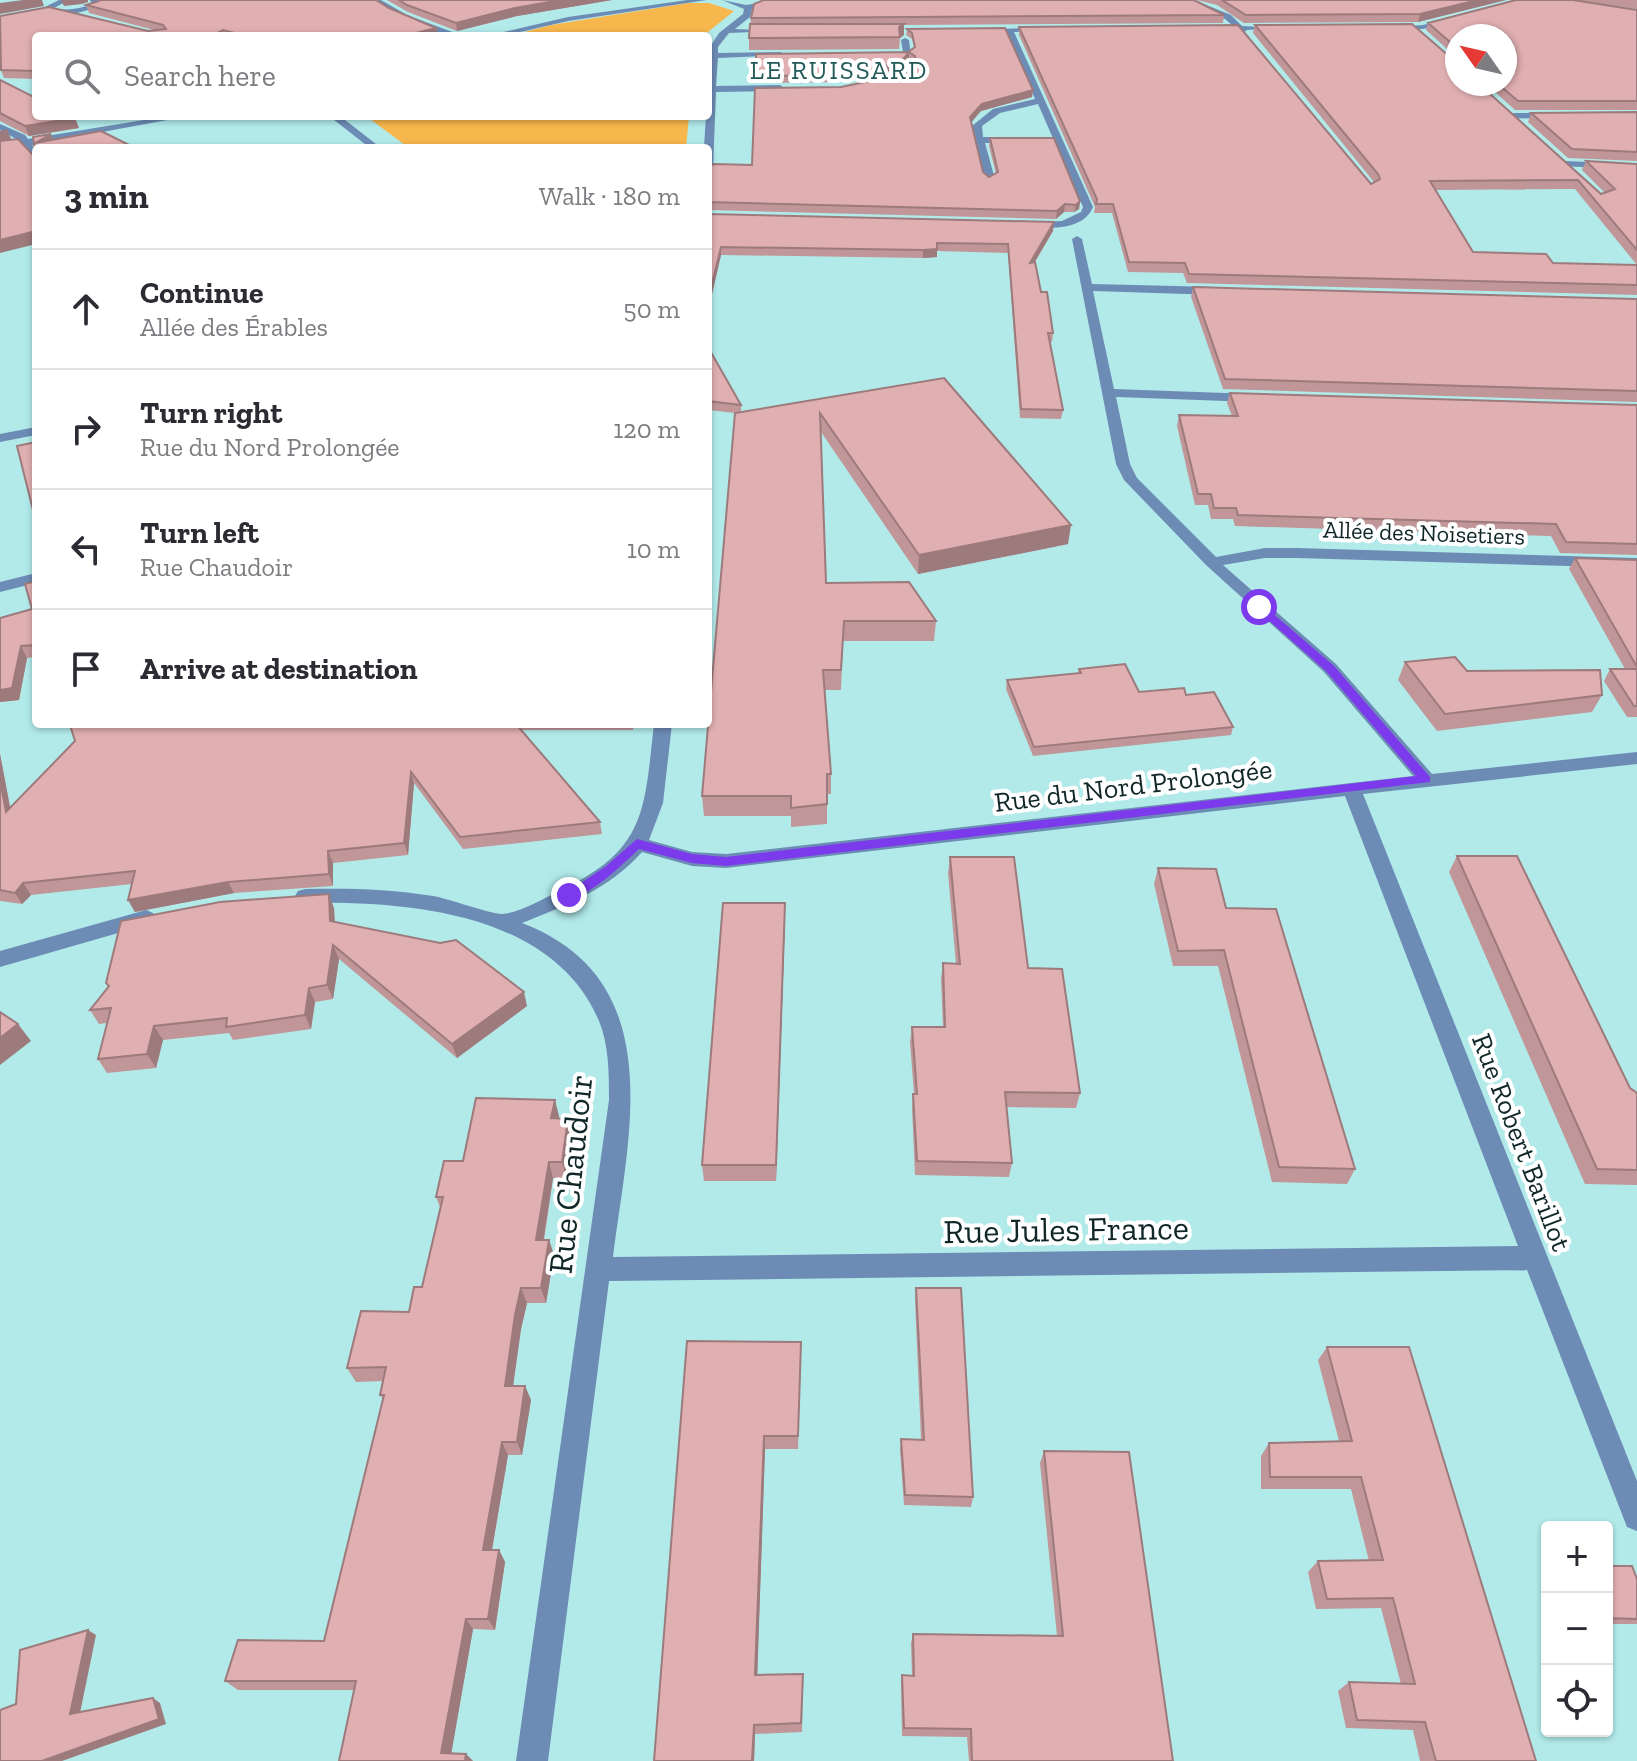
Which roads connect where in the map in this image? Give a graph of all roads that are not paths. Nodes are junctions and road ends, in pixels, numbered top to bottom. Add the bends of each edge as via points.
1 (65, 0) edge
2 (376, 0) edge
3 (639, 0) edge
4 (703, 0) edge
5 (726, 0) edge
6 (771, 0) edge
7 (1188, 0) edge
8 (39, 1) edge
9 (98, 3) edge
10 (749, 6) junction
11 (649, 7) junction
12 (50, 8) junction
13 (39, 12) edge
14 (62, 12) junction
15 (1468, 15) edge
16 (113, 22) junction
17 (1413, 27) junction
18 (1210, 28) edge
19 (1241, 28) junction
20 (1288, 28) edge
21 (1381, 28) edge
22 (1055, 29) edge
23 (964, 30) edge
24 (1009, 30) junction
25 (727, 31) junction
26 (786, 31) edge
27 (147, 32) edge
28 (447, 32) edge
29 (508, 32) edge
30 (1424, 37) edge
31 (905, 40) edge
32 (1251, 40) edge
33 (788, 55) edge
34 (878, 55) edge
35 (713, 56) junction
36 (789, 88) edge
37 (712, 89) joint
38 (1040, 101) junction
39 (1499, 105) edge
40 (1574, 115) edge
41 (1511, 116) junction
42 (161, 120) edge
43 (339, 120) edge
44 (710, 120) edge
45 (1522, 126) edge
46 (0, 127) edge
47 (979, 140) junction
48 (1027, 140) edge
49 (1043, 140) edge
50 (1058, 140) junction
51 (26, 143) junction
52 (371, 144) edge
53 (709, 144) edge
54 (0, 147) edge
55 (32, 152) edge
56 (1554, 155) edge
57 (1565, 164) junction
58 (1637, 167) edge
59 (1575, 173) edge
60 (990, 179) edge
61 (1018, 225) edge
62 (1077, 239) dead end
63 (1087, 287) junction
64 (1228, 291) edge
65 (1109, 393) junction
66 (1272, 398) edge
67 (32, 432) edge
68 (0, 438) edge
69 (1211, 562) junction
70 (1637, 563) edge
71 (32, 579) edge
72 (0, 587) edge
73 (662, 728) edge
74 (1637, 758) edge
75 (1426, 779) junction
76 (1351, 788) junction
77 (637, 844) junction
78 (289, 898) edge
79 (167, 914) edge
80 (504, 922) junction
81 (0, 959) edge
82 (1535, 1258) junction
83 (597, 1269) junction
84 (1637, 1517) edge
85 (532, 1761) edge

1 - 12 street
2 - 28 street via 404,17
3 - 11 street
4 - 11 street
5 - 10 street
6 - 10 street
7 - 19 street
8 - 12 street
9 - 14 street
9 - 16 street via 96,12
10 - 25 street via 747,15
11 - 29 street
12 - 13 street
12 - 14 street
14 - 16 street
15 - 17 street
16 - 27 street
17 - 21 street
17 - 30 street
18 - 19 street
19 - 20 street
19 - 32 street
22 - 24 street
23 - 24 street
24 - 38 street
25 - 26 street
25 - 35 street via 716,42
31 - 34 street via 908,54
33 - 35 street
35 - 37 street
36 - 37 street
38 - 47 street via 985,116 977,126
38 - 50 street
39 - 41 street
40 - 41 street
41 - 45 street
42 - 51 street
43 - 52 street
44 - 53 street
46 - 51 street
47 - 48 street
47 - 60 street
49 - 50 street
50 - 61 street via 1088,210 1064,224
51 - 54 street
51 - 55 street
56 - 57 street
57 - 58 street
57 - 59 street
62 - 63 street
63 - 64 street
63 - 65 street
65 - 66 street
65 - 69 street via 1131,480
67 - 68 street
69 - 70 street, Allée des Noisetiers via 1297,553
69 - 75 street via 1320,658
71 - 72 street
73 - 77 street via 651,814
74 - 75 street, Rue du Nord Prolongée
75 - 76 street, Rue du Nord Prolongée
76 - 77 street, Rue du Nord Prolongée via 726,861 692,859
76 - 82 street, Rue Robert Barillot
77 - 80 street via 592,882
78 - 80 street, Rue Chaudoir via 387,899
79 - 81 street
80 - 83 street, Rue Chaudoir via 579,970 610,1019 621,1100
82 - 83 street, Rue Jules France
82 - 84 street, Rue Robert Barillot
83 - 85 street, Rue Chaudoir

